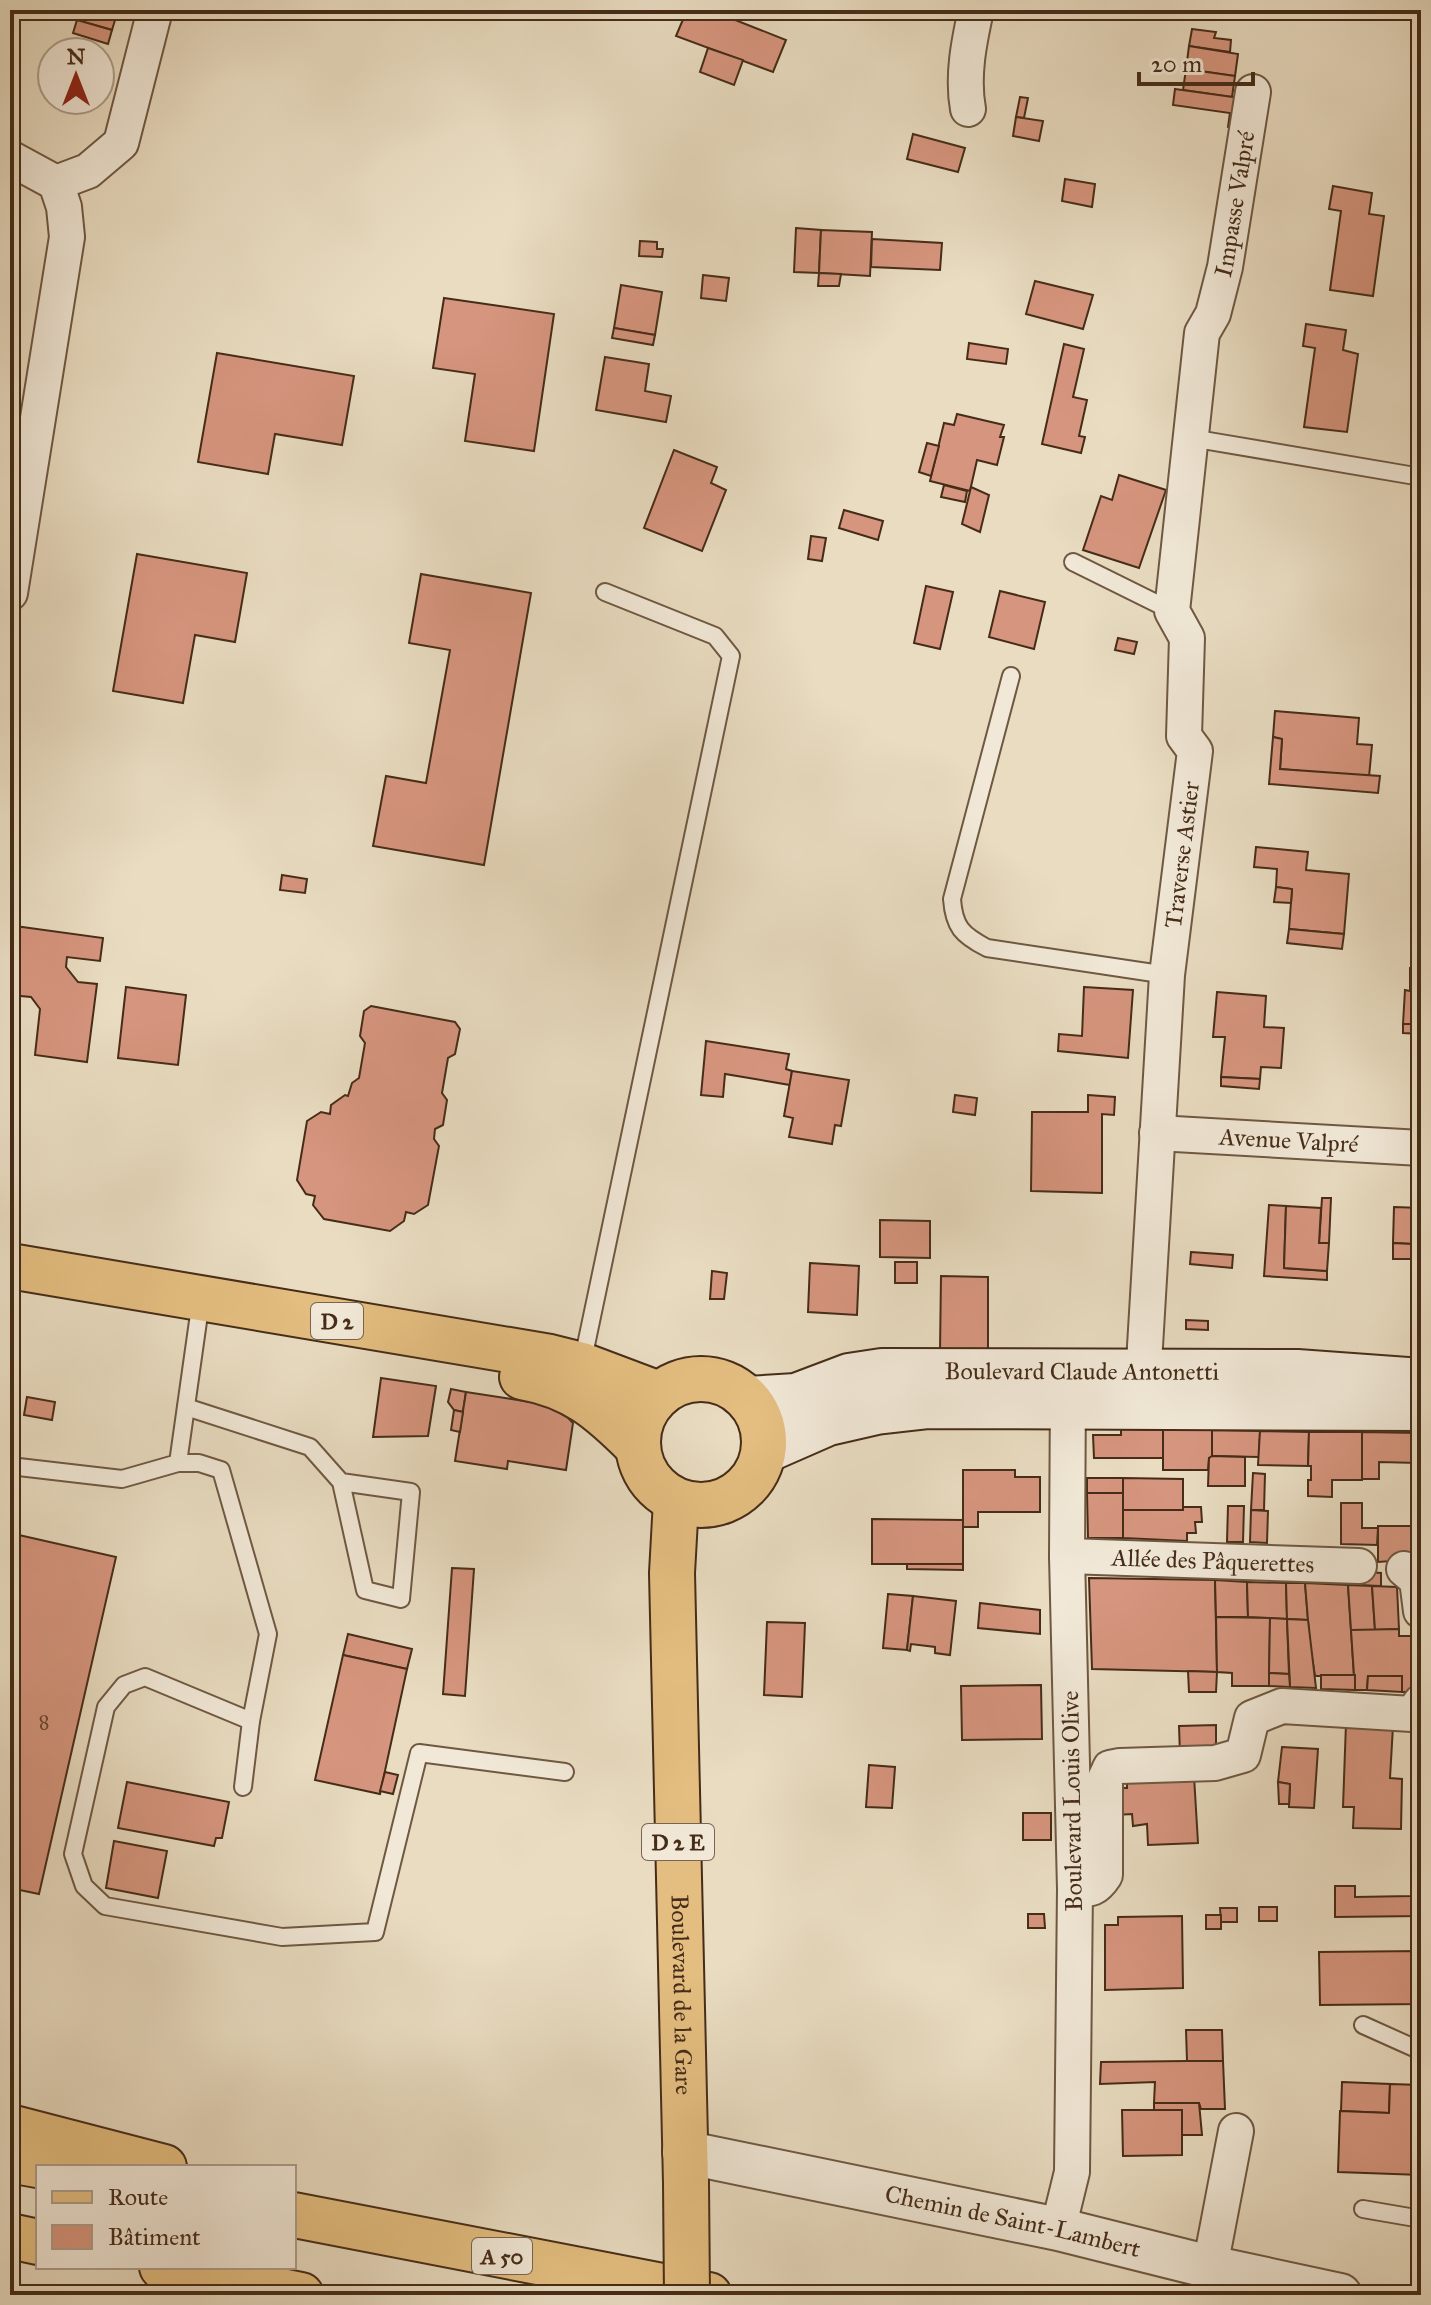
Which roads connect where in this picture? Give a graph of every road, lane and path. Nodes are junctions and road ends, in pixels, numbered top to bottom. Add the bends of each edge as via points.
1 (155, 10) edge
2 (976, 10) edge
3 (1253, 92) dead end
4 (968, 109) dead end
5 (10, 158) edge
6 (56, 183) junction
7 (1213, 314) joint
8 (1191, 438) junction
9 (1421, 477) edge
10 (18, 496) edge
11 (1073, 562) dead end
12 (605, 592) dead end
13 (10, 593) edge
14 (1172, 611) junction
15 (1011, 676) dead end
16 (1167, 975) junction
17 (1157, 1133) junction
18 (1421, 1148) edge
19 (10, 1266) edge
20 (10, 1294) edge
21 (199, 1311) junction
22 (582, 1365) junction
23 (1421, 1381) edge
24 (1068, 1388) junction
25 (1143, 1388) junction
26 (659, 1394) junction
27 (748, 1399) junction
28 (186, 1407) junction
29 (1421, 1408) edge
30 (637, 1446) junction
31 (764, 1451) junction
32 (178, 1463) junction
33 (10, 1466) edge
34 (341, 1482) junction
35 (676, 1501) junction
36 (1067, 1556) junction
37 (1359, 1566) dead end
38 (1421, 1702) edge
39 (251, 1721) junction
40 (565, 1772) dead end
41 (243, 1787) dead end
42 (1075, 1889) junction
43 (1363, 2025) dead end
44 (1421, 2051) edge
45 (10, 2127) edge
46 (1236, 2131) dead end
47 (10, 2160) edge
48 (37, 2165) edge
49 (156, 2165) edge
50 (685, 2168) junction
51 (296, 2202) edge
52 (1363, 2209) dead end
53 (296, 2215) edge
54 (1421, 2219) edge
55 (1058, 2229) junction
56 (10, 2236) edge
57 (36, 2242) edge
58 (521, 2260) junction
59 (1210, 2267) junction
60 (172, 2269) edge
61 (301, 2295) edge
62 (687, 2295) edge
63 (709, 2295) edge
64 (1340, 2295) edge

1 - 6 street via 121,143 88,171
2 - 4 street via 965,91
3 - 7 street, Impasse Valpré
5 - 6 street
6 - 10 street via 67,237
7 - 8 street, Traverse Astier via 1202,333
8 - 9 lane
8 - 14 street, Traverse Astier
10 - 13 street
11 - 14 lane
12 - 22 lane via 715,636 731,656
14 - 16 street, Traverse Astier via 1187,638 1184,736 1195,751
15 - 16 lane via 952,899 953,917 967,938 987,948
16 - 17 street, Traverse Astier
17 - 18 street, Avenue Valpré
17 - 25 street, Traverse Astier
19 - 21 main road, D 2
20 - 21 main road, D 2
21 - 22 main road, D 2 via 522,1352
21 - 28 lane
21 - 30 main road, D 2 via 540,1380 597,1407
22 - 26 main road, D 2
23 - 25 main road, Boulevard Claude Antonetti via 1297,1372
24 - 25 main road, Boulevard Claude Antonetti
24 - 27 main road, Boulevard Claude Antonetti via 882,1371 849,1376 796,1396
24 - 31 main road, Boulevard Claude Antonetti via 876,1412 828,1423
24 - 36 street, Boulevard Louis Olive
25 - 29 main road, Boulevard Claude Antonetti
26 - 27 main road via 676,1383 714,1380
26 - 30 main road via 642,1418
27 - 31 main road via 762,1423
28 - 32 lane
28 - 34 lane via 310,1447
30 - 35 main road via 643,1469 656,1488
31 - 35 main road via 757,1473 722,1503 698,1506
32 - 33 lane via 122,1479
32 - 39 lane via 221,1470 268,1634
34 - 34 lane via 365,1590 401,1599 411,1492
35 - 50 main road, Boulevard de la Gare / D 2 E via 672,1573
36 - 37 street, Allée des Pâquerettes
36 - 42 street, Boulevard Louis Olive
38 - 42 street via 1412,1714 1282,1706 1252,1718 1243,1755 1215,1763 1110,1768 1105,1779 1105,1875 1091,1890
39 - 40 lane via 145,1677 124,1685 106,1707 73,1854 84,1886 105,1906 282,1937 375,1932 419,1753
39 - 41 lane
42 - 55 street, Boulevard Louis Olive via 1072,2172
43 - 44 lane
45 - 49 main road
46 - 59 street
47 - 48 main road
50 - 55 street, Chemin de Saint-Lambert
50 - 62 main road, Boulevard de la Gare / D 2 E, bridge
51 - 58 main road
52 - 54 lane
53 - 58 main road, A 50
55 - 59 street, Chemin de Saint-Lambert
56 - 57 main road
58 - 63 main road, A 50
59 - 64 street, Chemin de Saint-Lambert
60 - 61 main road

